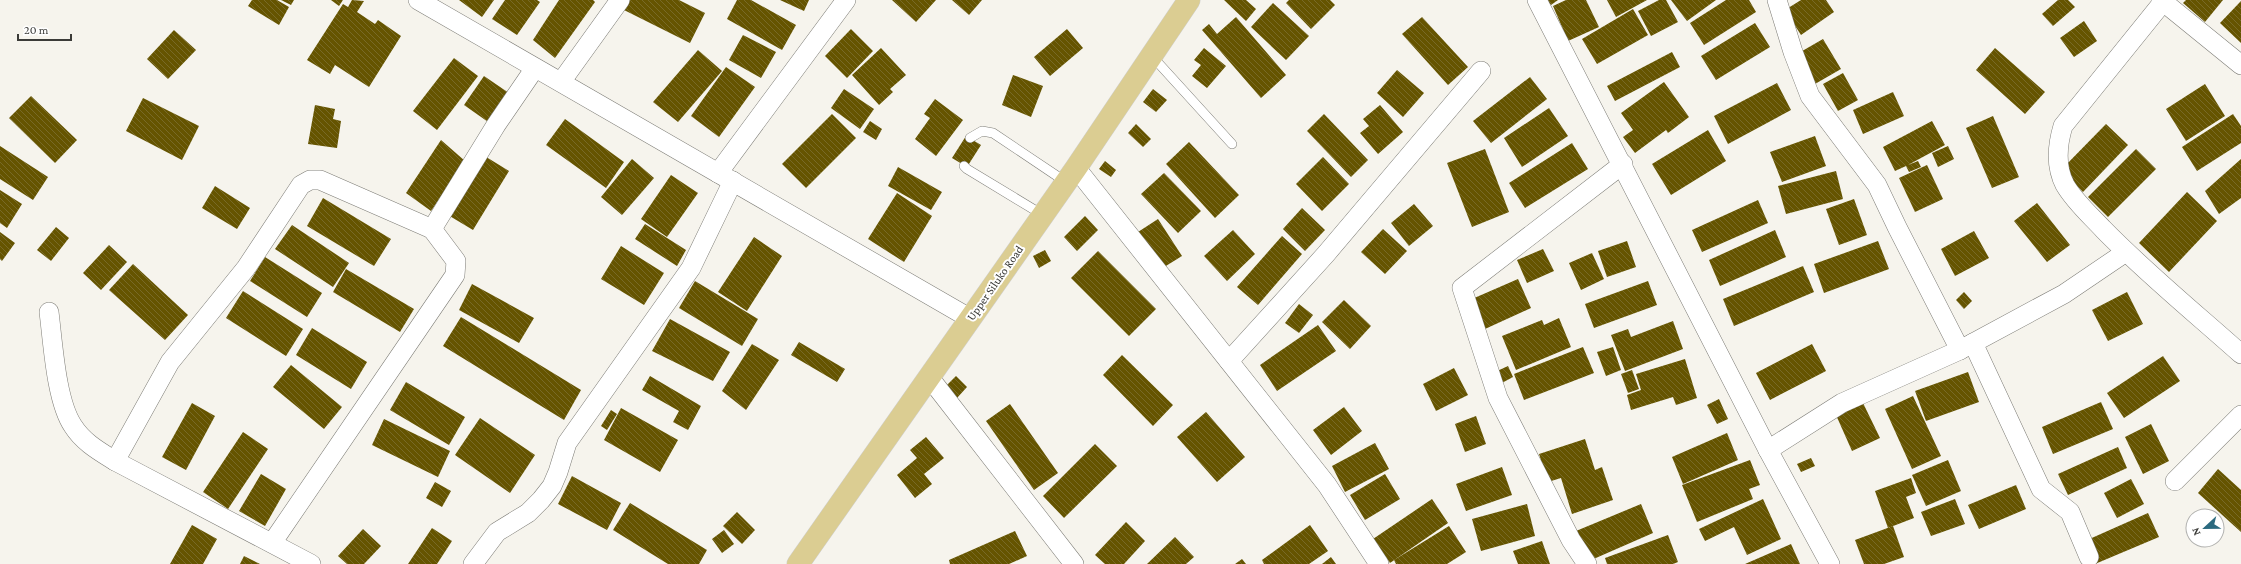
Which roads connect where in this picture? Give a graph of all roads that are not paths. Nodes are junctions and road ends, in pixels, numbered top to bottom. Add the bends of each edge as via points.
1 (418, 0) edge
2 (620, 0) edge
3 (846, 0) edge
4 (1189, 0) edge
5 (1537, 0) edge
6 (1777, 0) edge
7 (2162, 1) edge
8 (1151, 55) junction
9 (2241, 65) edge
10 (535, 68) junction
11 (1481, 71) dead end
12 (561, 82) junction
13 (970, 138) dead end
14 (1232, 144) dead end
15 (1623, 164) junction
16 (964, 166) dead end
17 (1071, 175) junction
18 (726, 177) junction
19 (1044, 215) junction
20 (432, 229) junction
21 (2126, 252) junction
22 (49, 312) dead end
23 (971, 319) junction
24 (1967, 347) junction
25 (2241, 354) edge
26 (1229, 361) junction
27 (930, 378) junction
28 (2241, 415) edge
29 (1768, 450) junction
30 (115, 461) junction
31 (2175, 481) dead end
32 (272, 543) junction
33 (2089, 557) dead end
34 (311, 564) edge
35 (474, 564) edge
36 (798, 564) edge
37 (1074, 564) edge
38 (1379, 564) edge
39 (1587, 564) edge
40 (1830, 564) edge

1 - 10 street
2 - 12 street
3 - 18 street
4 - 8 main road, Upper Siluko Road
5 - 15 street
6 - 24 street via 1810,96 1877,185 1897,227
7 - 9 street
7 - 21 street via 2064,126 2058,144 2058,166 2065,185
8 - 14 lane
8 - 17 main road, Upper Siluko Road
10 - 12 street
10 - 20 street via 496,125
11 - 26 street via 1326,254
12 - 18 street
13 - 17 lane via 982,131 993,133
15 - 29 street
15 - 39 street via 1462,288 1498,398 1571,540
16 - 19 lane
17 - 19 main road, Upper Siluko Road
17 - 26 street
18 - 23 street
18 - 35 street via 691,268 567,443 552,486 528,513 497,532
19 - 23 main road, Upper Siluko Road
20 - 30 street via 320,180 310,180 301,185 246,268 170,362
20 - 32 street via 456,262 455,275
21 - 24 street via 2064,294
21 - 25 street
22 - 30 street via 62,402 70,420 89,445
23 - 27 main road, Upper Siluko Road
24 - 29 street via 1842,403
24 - 33 street via 2041,489 2070,512
26 - 38 street via 1327,485
27 - 36 main road, Upper Siluko Road
27 - 37 street
28 - 31 street
29 - 40 street
30 - 32 street
32 - 34 street

